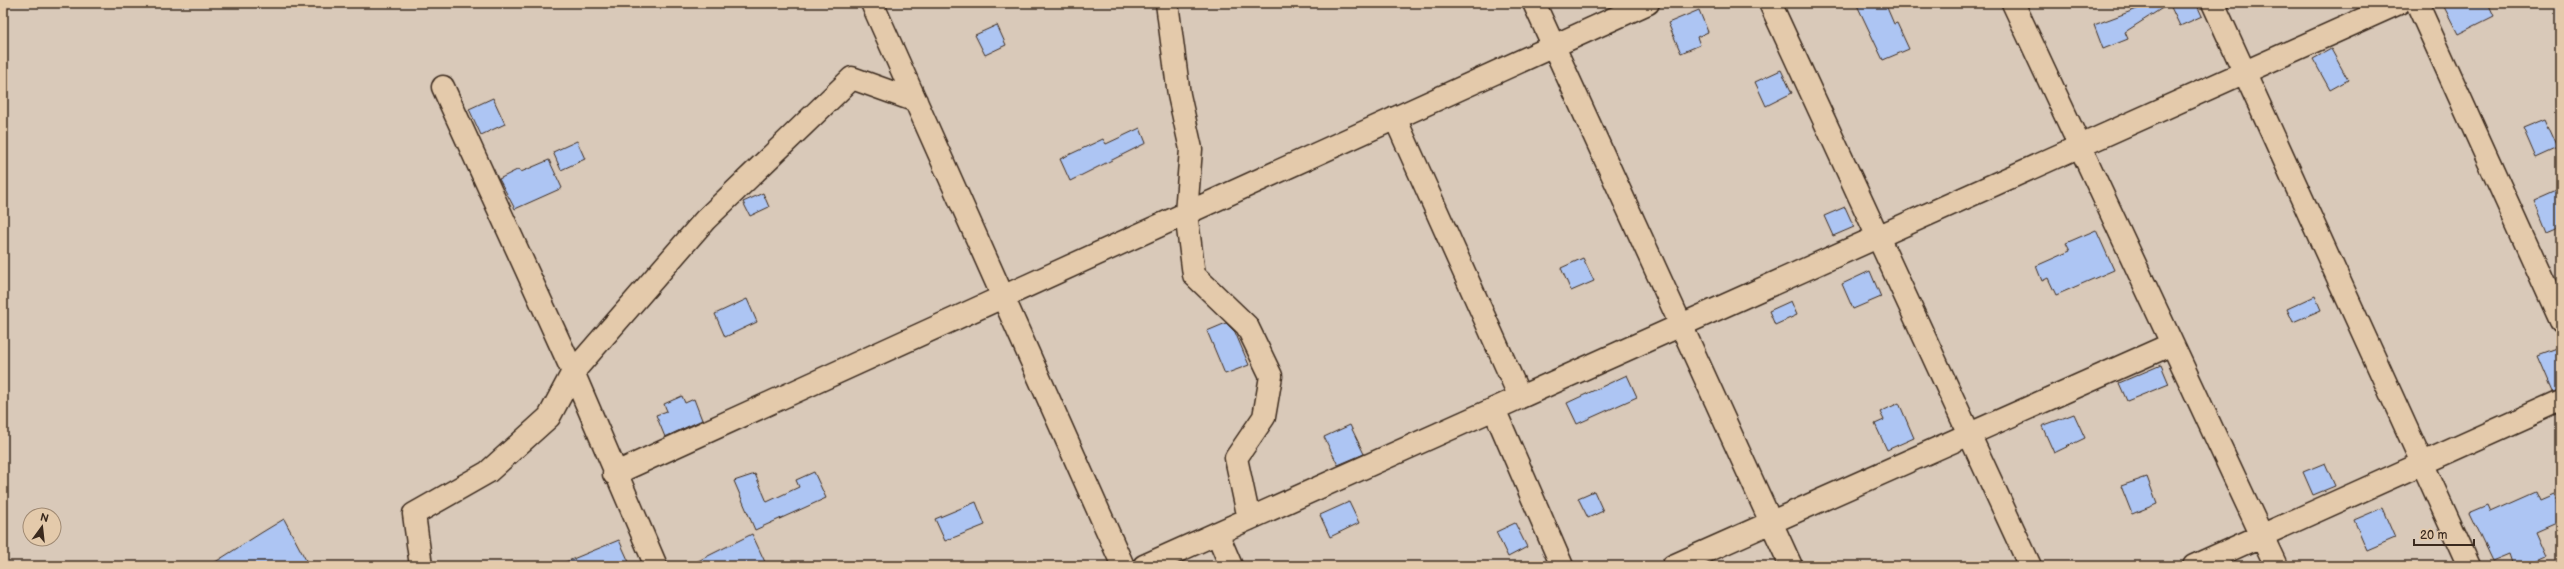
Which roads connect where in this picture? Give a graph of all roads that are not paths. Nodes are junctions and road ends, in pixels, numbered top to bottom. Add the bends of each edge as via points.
1 (872, 3) edge
2 (1167, 3) edge
3 (1534, 3) edge
4 (1648, 3) edge
5 (1770, 3) edge
6 (2013, 3) edge
7 (2213, 3) edge
8 (2398, 3) edge
9 (2417, 3) edge
10 (1553, 46) junction
11 (2244, 72) junction
12 (443, 87) dead end
13 (916, 101) junction
14 (1395, 118) junction
15 (2080, 146) junction
16 (1186, 213) junction
17 (1878, 237) junction
18 (1003, 297) junction
19 (2561, 321) edge
20 (1681, 325) junction
21 (2172, 344) junction
22 (573, 372) junction
23 (1520, 397) junction
24 (2561, 401) edge
25 (1494, 409) junction
26 (1969, 434) junction
27 (2423, 463) junction
28 (614, 474) junction
29 (1249, 519) junction
30 (1771, 523) junction
31 (1217, 533) junction
32 (2262, 536) junction
33 (421, 566) edge
34 (656, 566) edge
35 (1123, 566) edge
36 (1144, 566) edge
37 (1231, 566) edge
38 (1562, 566) edge
39 (1673, 566) edge
40 (1791, 566) edge
41 (2030, 566) edge
42 (2194, 566) edge
43 (2276, 566) edge
44 (2469, 566) edge

1 - 13 street
2 - 16 street via 1179,95 1191,149
3 - 10 street
4 - 10 street
5 - 17 street
6 - 15 street
7 - 11 street
8 - 11 street
9 - 19 street
10 - 14 street
10 - 20 street
11 - 15 street
11 - 27 street
12 - 22 street
13 - 18 street
13 - 22 street via 852,78 705,220
14 - 16 street
14 - 23 street
15 - 17 street
15 - 21 street
16 - 18 street
16 - 29 street via 1194,276 1247,326 1271,376 1264,417 1236,458
17 - 20 street
17 - 26 street
18 - 28 street
18 - 35 street
20 - 23 street
20 - 30 street
21 - 26 street
21 - 32 street
22 - 28 street
22 - 33 street via 549,417 488,472 414,514
23 - 25 street
24 - 27 street
25 - 29 street
25 - 38 street
26 - 30 street
26 - 41 street
27 - 32 street
27 - 44 street
28 - 34 street
29 - 31 street
30 - 39 street
30 - 40 street
31 - 36 street
31 - 37 street
32 - 42 street
32 - 43 street

